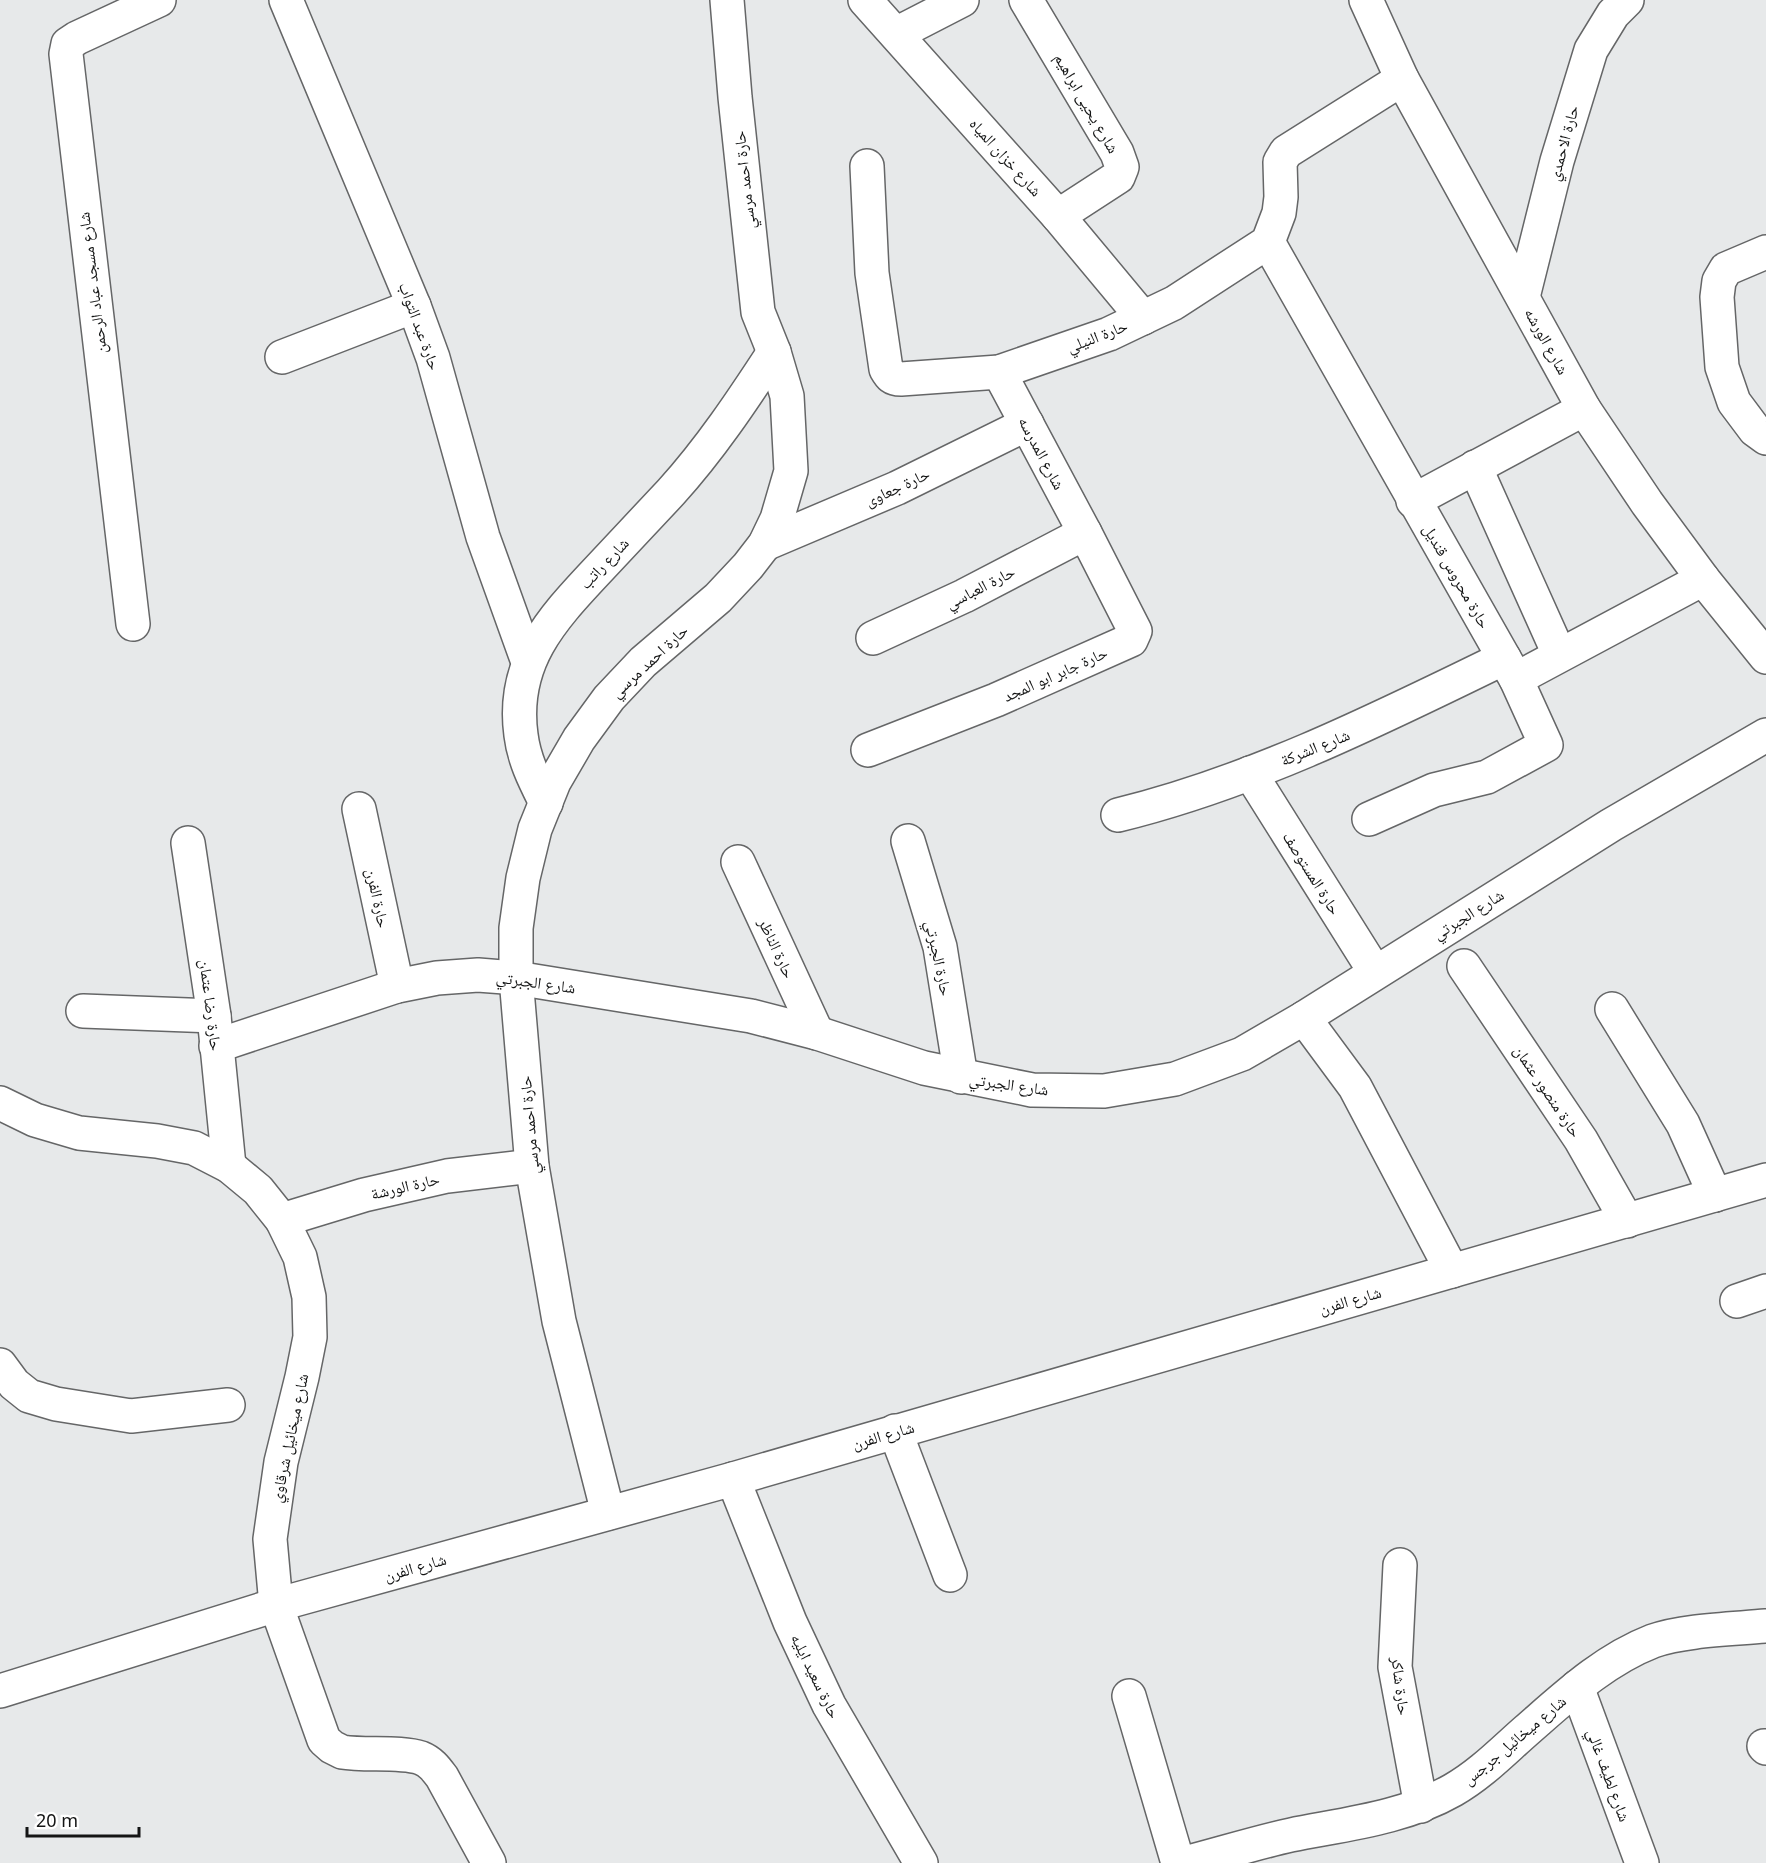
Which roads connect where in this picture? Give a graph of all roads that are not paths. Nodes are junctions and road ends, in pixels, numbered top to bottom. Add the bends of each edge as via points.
1 (159, 0) edge
2 (286, 0) edge
3 (728, 0) edge
4 (865, 0) edge
5 (962, 0) edge
6 (1026, 0) edge
7 (1366, 0) edge
8 (1627, 0) edge
9 (896, 34) junction
10 (1402, 80) junction
11 (867, 166) dead end
12 (1059, 216) junction
13 (1268, 242) junction
14 (1766, 252) edge
15 (1523, 297) junction
16 (414, 306) junction
17 (1143, 318) junction
18 (774, 352) junction
19 (282, 357) dead end
20 (999, 372) junction
21 (1584, 408) junction
22 (1027, 424) junction
23 (1766, 438) edge
24 (1475, 467) junction
25 (1413, 501) junction
26 (1085, 533) junction
27 (765, 544) junction
28 (1703, 579) junction
29 (133, 624) dead end
30 (873, 638) dead end
31 (1559, 654) junction
32 (1766, 657) edge
33 (528, 662) junction
34 (1510, 669) junction
35 (1766, 735) edge
36 (868, 750) dead end
37 (1250, 773) junction
38 (546, 803) junction
39 (359, 809) dead end
40 (1118, 815) dead end
41 (1369, 819) dead end
42 (908, 841) dead end
43 (188, 843) dead end
44 (738, 862) dead end
45 (1464, 966) dead end
46 (1375, 972) junction
47 (516, 978) junction
48 (397, 987) junction
49 (1612, 1009) dead end
50 (83, 1011) dead end
51 (1304, 1018) junction
52 (215, 1031) junction
53 (817, 1033) junction
54 (962, 1077) junction
55 (0, 1103) edge
56 (229, 1166) junction
57 (532, 1166) junction
58 (1766, 1180) edge
59 (1715, 1195) junction
60 (282, 1220) junction
61 (1627, 1221) junction
62 (1452, 1271) junction
63 (0, 1365) edge
64 (228, 1405) dead end
65 (895, 1431) junction
66 (733, 1479) junction
67 (608, 1513) junction
68 (1400, 1565) dead end
69 (950, 1575) dead end
70 (276, 1605) junction
71 (1766, 1626) edge
72 (1576, 1687) junction
73 (0, 1691) edge
74 (1129, 1696) dead end
75 (1421, 1806) junction
76 (1225, 1858) edge
77 (489, 1863) edge
78 (921, 1863) edge
79 (1178, 1863) edge
80 (1185, 1863) edge
81 (1642, 1863) edge

1 - 29 street, شارع مسجد عباد الرحمن via 68,44 66,54
2 - 16 street, حارة عبد التواب
3 - 18 street, حارة احمد مرسي via 758,312
4 - 9 street, شارع خزان المياه
5 - 9 street
6 - 12 street, شارع يحيى ابراهيم via 1122,167 1118,177
7 - 10 street, شارع الورشه
8 - 15 street, حارة الاحمدي via 1613,14 1591,50 1557,161
9 - 12 street, شارع خزان المياه
10 - 13 street via 1282,156 1279,213
10 - 15 street, شارع الورشه
11 - 20 street, حارة النيلي via 872,273 889,375 901,380
12 - 17 street, شارع خزان المياه
13 - 17 street, حارة النيلي via 1174,303
13 - 25 street, حارة محروس قنديل
14 - 23 street via 1726,269 1717,297 1722,367 1734,402
15 - 21 street, شارع الورشه
16 - 19 street
16 - 33 street, حارة عبد التواب via 433,357 483,537
17 - 20 street, حارة النيلي via 1109,334
18 - 27 street, حارة احمد مرسي via 787,396 791,471
18 - 33 street, شارع راتب via 743,400 672,490 558,613
20 - 22 street, شارع المدرسه
21 - 24 street
21 - 28 street, شارع الورشه
22 - 26 street, شارع المدرسه
22 - 27 street, حارة جعاوى via 897,488
24 - 25 street
24 - 31 street
25 - 34 street, حارة محروس قنديل
26 - 30 street, حارة العباسي
26 - 36 street, حارة جابر ابو المجد via 1135,631 1131,640 996,700
27 - 38 street, حارة احمد مرسي via 718,598 643,662 609,698 579,739
28 - 31 street, شارع الشركة
28 - 32 street, شارع الورشه
31 - 34 street, شارع الشركة
33 - 38 street, شارع راتب via 520,698 520,735 529,770
34 - 37 street, شارع الشركة
34 - 41 street, حارة محروس قنديل via 1546,745 1487,777 1434,790
35 - 46 street, شارع الجبرتي via 1611,825
37 - 40 street, شارع الشركة
37 - 46 street, حارة المستوصف
38 - 47 street, حارة احمد مرسي via 523,878 516,928
39 - 48 street, حارة الفرن
42 - 54 street, حارة الجبرتي via 940,947
43 - 52 street, حارة رضا عتمان
44 - 53 street, حارة الناظر
45 - 61 street, حارة منصور عثمان via 1581,1140
46 - 51 street, شارع الجبرتي
47 - 48 street, شارع الجبرتي via 457,976
47 - 53 street, شارع الجبرتي via 751,1016
47 - 57 street, حارة احمد مرسي
48 - 52 street, شارع الجبرتي
49 - 59 street via 1683,1124
50 - 52 street
51 - 54 street, شارع الجبرتي via 1242,1054 1175,1079 1104,1091 1032,1090
51 - 62 street via 1355,1087
52 - 56 street, حارة رضا عتمان
53 - 54 street, شارع الجبرتي
55 - 56 street, شارع ميخائيل شرقاوي via 35,1120 79,1133 194,1148
56 - 60 street, شارع ميخائيل شرقاوي via 258,1190
57 - 60 street, حارة الورشة via 447,1176 364,1195
57 - 67 street, حارة احمد مرسي via 559,1321
58 - 59 street, شارع الفرن
59 - 61 street, شارع الفرن
60 - 70 street, شارع ميخائيل شرقاوي via 300,1257 309,1297 310,1337 281,1462 270,1539
61 - 62 street, شارع الفرن
62 - 65 street, شارع الفرن
63 - 64 street via 29,1396 56,1404 131,1416
65 - 66 street, شارع الفرن
65 - 69 street
66 - 67 street, شارع الفرن
66 - 78 street, حارة سعيد ايليه via 790,1622 829,1705
67 - 70 street, شارع الفرن
68 - 75 street, حارة شاكر via 1395,1667
70 - 73 street, شارع الفرن
70 - 77 street, شارع ميخائيل شرقاوي via 324,1740 342,1752 422,1758 434,1766
71 - 72 street, شارع ميخائيل جرجس via 1655,1640 1613,1660
72 - 75 street, شارع ميخائيل جرجس via 1484,1769
72 - 81 street, شارع لطيف غالي
74 - 79 street
75 - 76 street, شارع ميخائيل جرجس via 1289,1836
76 - 80 street, شارع ميخائيل جرجس

